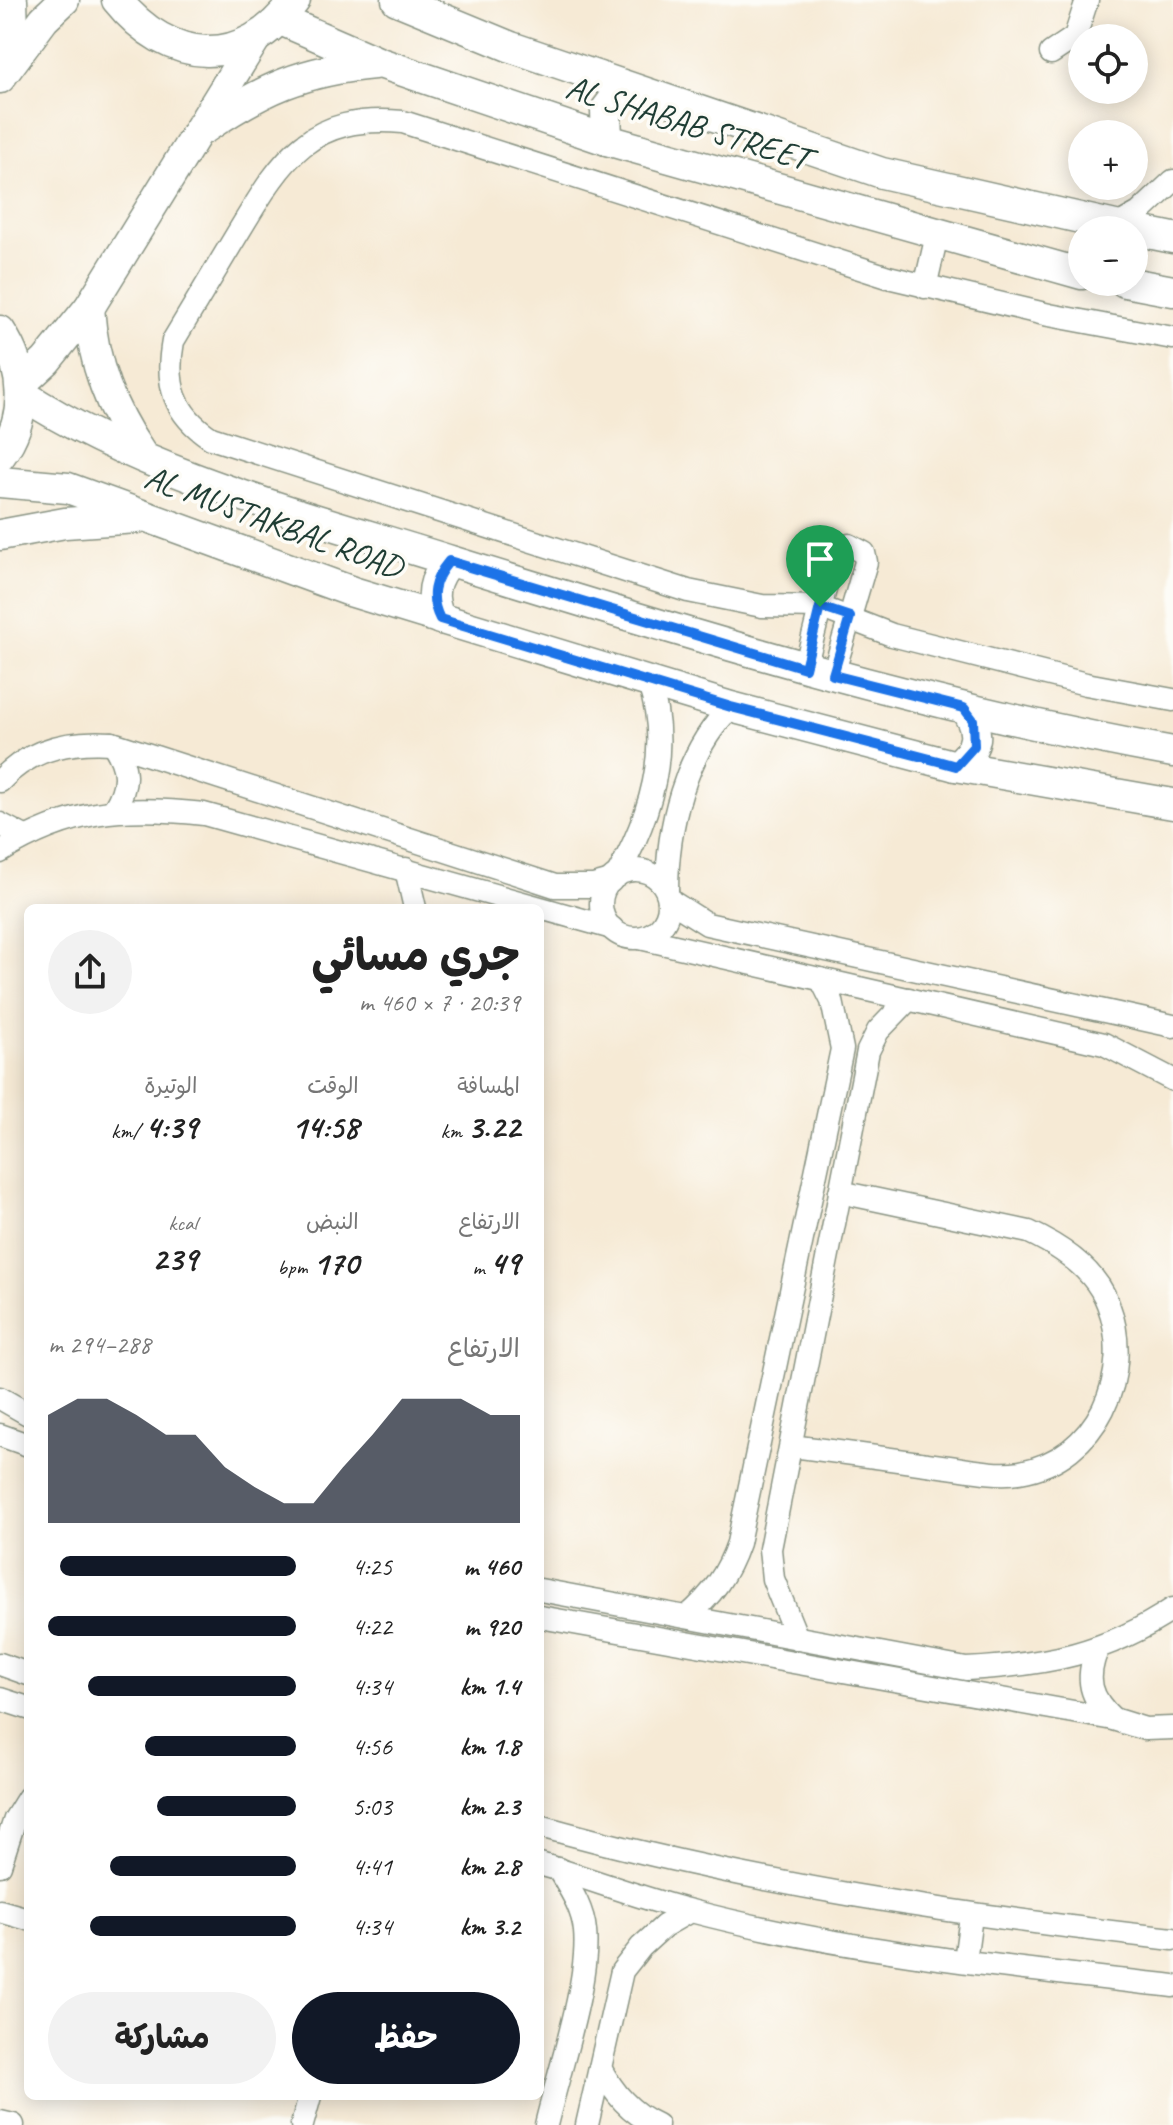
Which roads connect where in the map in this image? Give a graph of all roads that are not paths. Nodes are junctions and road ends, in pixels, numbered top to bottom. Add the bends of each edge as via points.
1 (12, 0) edge
2 (64, 0) edge
3 (117, 0) edge
4 (397, 0) edge
5 (455, 0) edge
6 (1087, 0) edge
7 (288, 10) edge
8 (489, 37) junction
9 (255, 39) junction
10 (1051, 53) dead end
11 (380, 63) junction
12 (4, 72) edge
13 (624, 86) junction
14 (194, 136) junction
15 (607, 140) junction
16 (1173, 181) edge
17 (1071, 216) edge
18 (1137, 216) edge
19 (1148, 233) edge
20 (937, 235) junction
21 (1173, 238) edge
22 (1068, 270) edge
23 (1148, 286) edge
24 (925, 287) junction
25 (1173, 291) edge
26 (89, 308) junction
27 (0, 331) edge
28 (1173, 338) edge
29 (22, 389) junction
30 (141, 454) junction
31 (0, 456) edge
32 (0, 482) edge
33 (145, 518) junction
34 (0, 535) edge
35 (449, 561) junction
36 (820, 607) junction
37 (850, 617) junction
38 (440, 619) junction
39 (819, 672) junction
40 (649, 684) junction
41 (1173, 700) edge
42 (731, 707) junction
43 (964, 708) junction
44 (112, 743) junction
45 (1173, 752) edge
46 (956, 766) junction
47 (0, 781) edge
48 (1173, 804) edge
49 (114, 809) junction
50 (0, 824) edge
51 (25, 837) junction
52 (0, 852) edge
53 (406, 869) junction
54 (614, 878) junction
55 (498, 896) junction
56 (668, 896) junction
57 (414, 904) edge
58 (483, 904) edge
59 (526, 904) edge
60 (544, 909) edge
61 (612, 928) junction
62 (640, 938) junction
63 (821, 979) junction
64 (909, 999) junction
65 (1173, 1026) edge
66 (1173, 1080) edge
67 (840, 1192) junction
68 (785, 1318) junction
69 (815, 1324) junction
70 (0, 1398) edge
71 (24, 1412) edge
72 (0, 1435) edge
73 (24, 1444) edge
74 (791, 1446) junction
75 (745, 1509) junction
76 (777, 1516) junction
77 (544, 1591) edge
78 (1173, 1609) edge
79 (687, 1617) junction
80 (544, 1618) edge
81 (797, 1638) junction
82 (1097, 1650) junction
83 (0, 1664) edge
84 (24, 1673) edge
85 (0, 1699) edge
86 (24, 1707) edge
87 (1113, 1719) junction
88 (1173, 1728) edge
89 (24, 1804) edge
90 (544, 1827) edge
91 (0, 1865) edge
92 (549, 1867) edge
93 (0, 1911) edge
94 (690, 1911) junction
95 (971, 1916) junction
96 (24, 1918) edge
97 (1173, 1939) edge
98 (965, 1961) junction
99 (1173, 1986) edge
100 (600, 2068) junction
101 (309, 2100) edge
102 (0, 2122) edge
103 (13, 2125) edge
104 (302, 2125) edge
105 (546, 2125) edge
106 (587, 2125) edge
107 (657, 2125) edge

1 - 12 main road via 13,32
2 - 12 main road
3 - 9 main road via 136,24 163,41 193,50 225,49
4 - 8 main road, AL SHABAB STREET
5 - 8 main road
6 - 10 street via 1075,37
7 - 9 main road
7 - 11 main road, AL SHABAB STREET
8 - 13 main road, AL SHABAB STREET
9 - 14 main road
11 - 14 main road via 290,78 249,98
11 - 15 main road, AL SHABAB STREET
13 - 15 main road via 606,110
13 - 17 main road, AL SHABAB STREET via 882,173
14 - 26 main road
15 - 20 main road, AL SHABAB STREET
16 - 18 street
19 - 21 main road, AL SHABAB STREET
20 - 22 main road, AL SHABAB STREET
20 - 24 street
23 - 25 main road
24 - 28 street
24 - 36 street via 403,122 352,121 327,131 280,165 173,341 169,386 180,411 211,438 688,591 762,606
26 - 29 main road
26 - 30 main road via 100,378
27 - 29 main road via 15,357
29 - 30 main road, AL MUSTAKBAL ROAD via 69,423
29 - 31 main road via 18,421
30 - 35 main road, AL MUSTAKBAL ROAD via 279,508
32 - 33 main road, AL MUSTAKBAL ROAD via 68,488
33 - 34 main road via 65,523
33 - 38 main road, AL MUSTAKBAL ROAD
35 - 38 main road via 435,584 434,608
35 - 39 main road, AL MUSTAKBAL ROAD
36 - 37 street
36 - 37 street via 834,554 849,545 857,547 866,562
36 - 39 street
37 - 39 street
37 - 41 street via 906,638 1086,684
38 - 40 main road, AL MUSTAKBAL ROAD
39 - 43 main road, AL MUSTAKBAL ROAD
40 - 42 main road, AL MUSTAKBAL ROAD
40 - 54 street via 659,720 660,759 632,848
42 - 46 main road, AL MUSTAKBAL ROAD
42 - 56 street via 714,724 690,768 669,848
43 - 45 main road, AL MUSTAKBAL ROAD
43 - 46 main road via 976,733 967,758
44 - 47 street via 57,745 31,756
44 - 49 street via 127,776
44 - 54 street via 555,886 593,886
46 - 48 main road, AL MUSTAKBAL ROAD
49 - 51 street via 53,823
49 - 53 street via 204,814
50 - 51 street
51 - 52 street
53 - 55 street
53 - 57 street
54 - 56 street via 631,870 646,872 659,879
54 - 61 street via 601,905
55 - 58 street
55 - 59 street
56 - 62 street via 662,925
56 - 65 street via 707,924
60 - 61 street
61 - 62 street
62 - 63 street
63 - 64 street
63 - 68 street via 842,1049
64 - 66 street via 1104,1044
64 - 67 street via 878,1031 868,1051
67 - 69 street
67 - 74 street via 1029,1232 1057,1245 1080,1263 1108,1302 1119,1348 1111,1395 1087,1436 1049,1464 1017,1472
68 - 69 street
68 - 75 street
69 - 74 street
70 - 71 street
72 - 73 street
74 - 76 street
75 - 76 street
75 - 79 street via 728,1572
76 - 81 street via 770,1549 773,1579
77 - 79 street
78 - 82 street
79 - 81 street
80 - 87 street
81 - 82 street via 966,1669 1032,1666
82 - 87 street via 1090,1688 1098,1706
83 - 84 street
85 - 86 street
87 - 88 street via 1145,1729
89 - 91 street
90 - 95 street via 843,1896
92 - 94 street
92 - 105 street via 577,1899 585,1930 585,1962
93 - 96 street
94 - 98 street
94 - 100 street via 664,1926 622,1971
95 - 97 street
95 - 98 street
98 - 99 street
100 - 106 street
100 - 107 street via 631,2110
101 - 104 street
102 - 103 street

